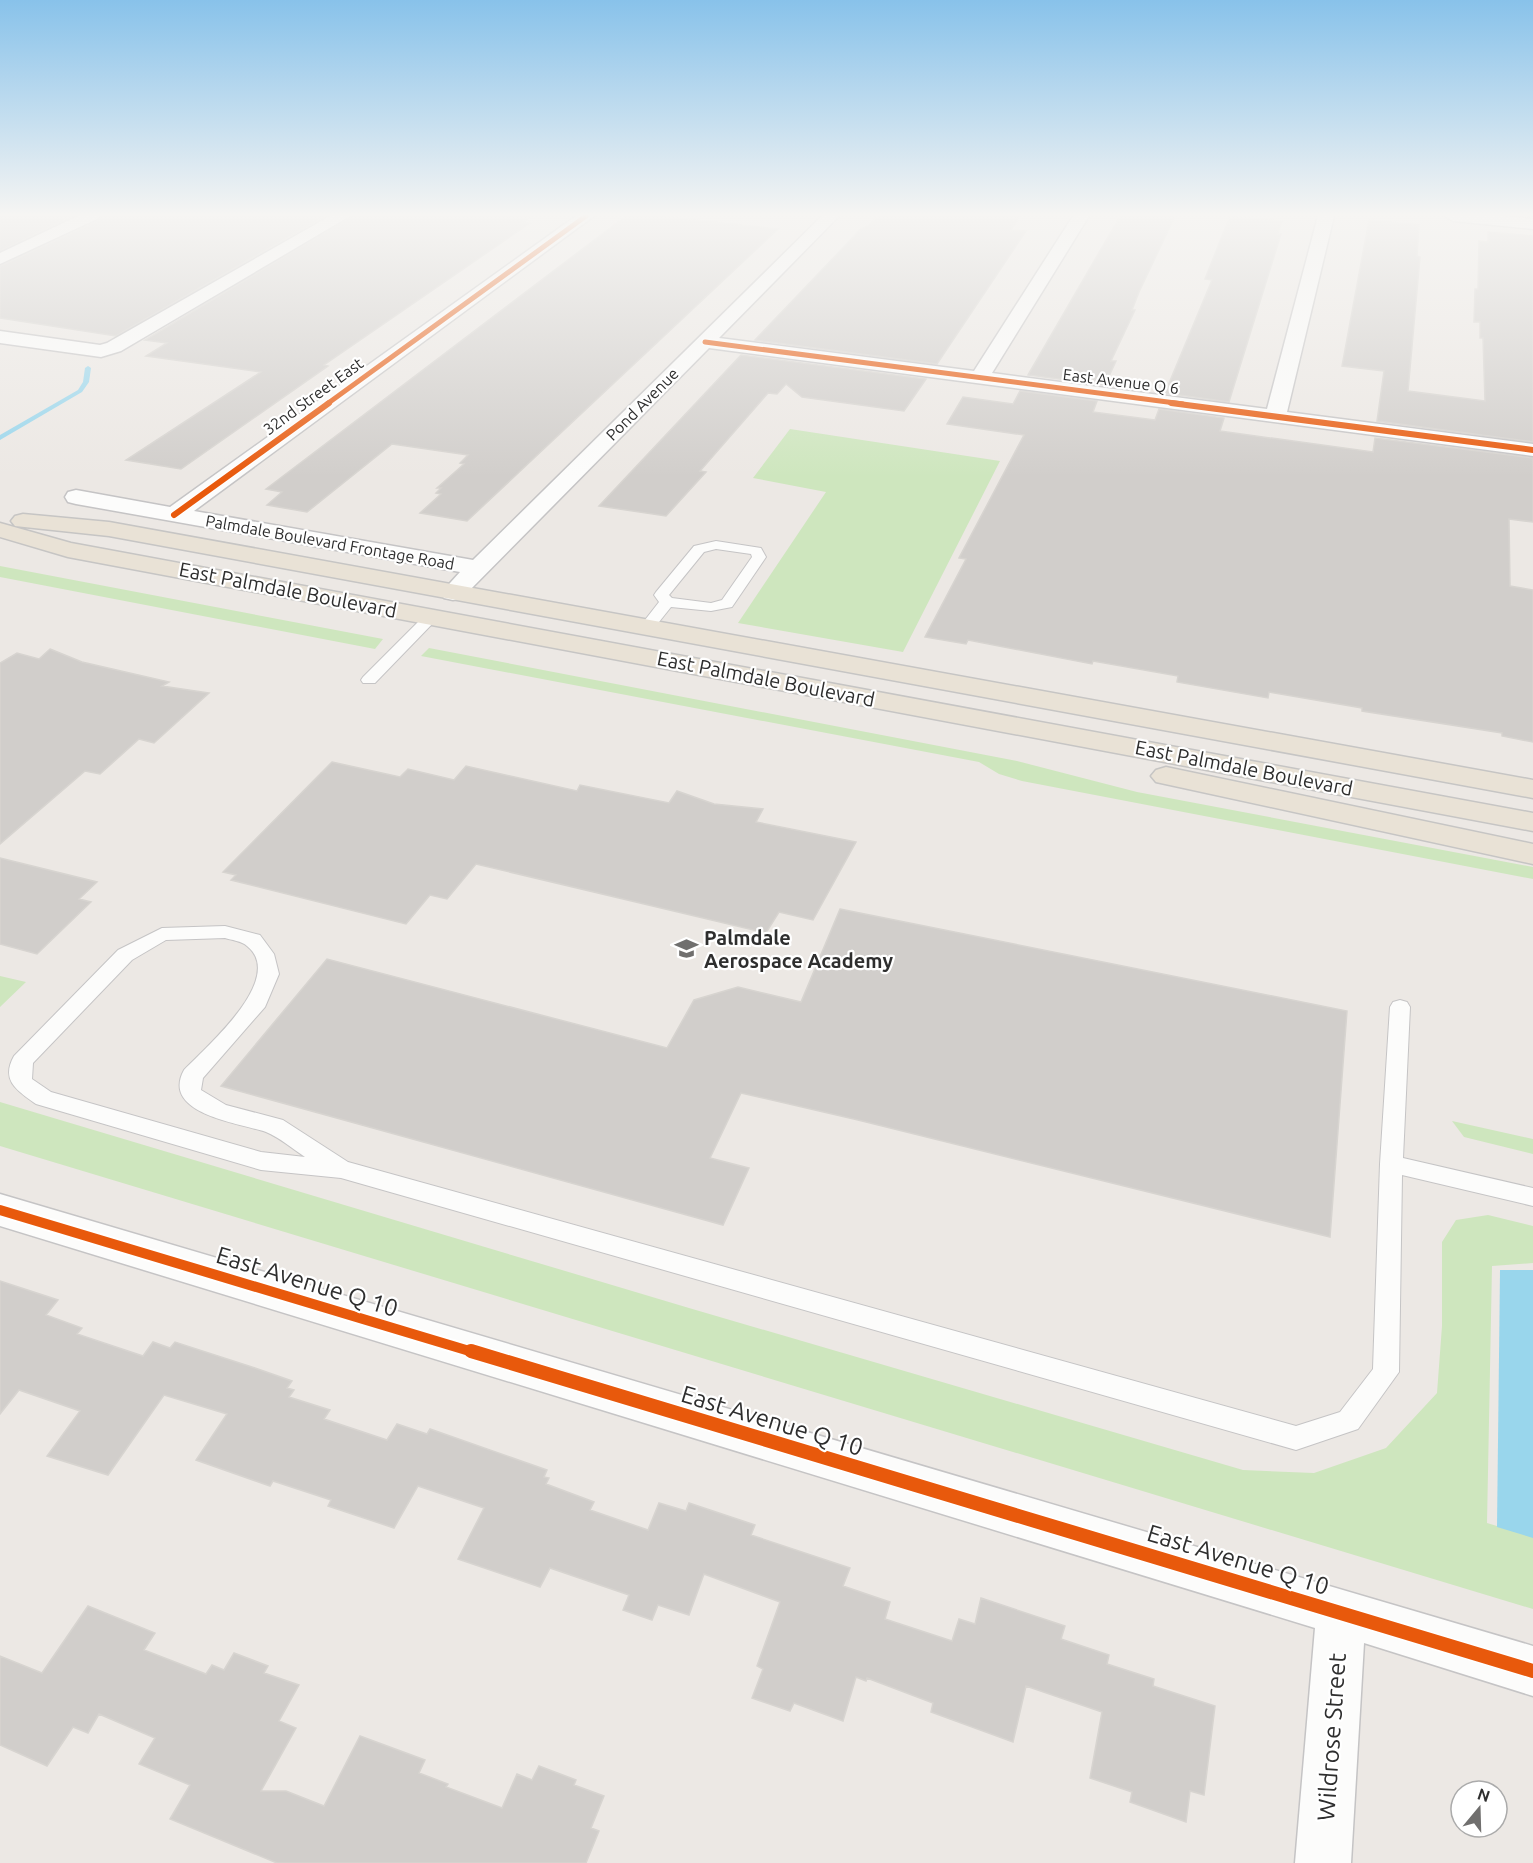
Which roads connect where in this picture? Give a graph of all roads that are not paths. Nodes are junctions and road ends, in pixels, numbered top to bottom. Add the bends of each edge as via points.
1 (190, 303) edge
2 (466, 303) edge
3 (744, 303) edge
4 (1026, 303) edge
5 (1304, 303) edge
6 (0, 337) edge
7 (705, 342) junction
8 (979, 378) junction
9 (1276, 416) junction
10 (1533, 450) edge
11 (76, 497) dead end
12 (174, 515) junction
13 (0, 519) edge
14 (0, 530) edge
15 (478, 568) junction
16 (453, 593) junction
17 (667, 602) junction
18 (423, 625) junction
19 (646, 628) junction
20 (369, 680) dead end
21 (875, 700) junction
22 (1533, 789) edge
23 (1533, 822) edge
24 (1533, 854) edge
25 (1400, 1007) dead end
26 (1391, 1164) junction
27 (341, 1169) junction
28 (1533, 1197) edge
29 (0, 1210) edge
30 (1341, 1611) junction
31 (1533, 1671) edge
32 (1323, 1863) edge

1 - 6 street via 101,351
2 - 12 street, 32nd Street East
3 - 7 street, Pond Avenue
4 - 8 street
5 - 9 street
7 - 8 street, East Avenue Q 6
7 - 15 street, Pond Avenue
8 - 9 street, East Avenue Q 6
9 - 10 street, East Avenue Q 6
11 - 12 street, Palmdale Boulevard Frontage Road
12 - 15 street, Palmdale Boulevard Frontage Road
13 - 16 highway, East Palmdale Boulevard via 109,529
14 - 18 highway, East Palmdale Boulevard via 84,552 125,574 162,584
15 - 16 street, Pond Avenue
16 - 19 highway, East Palmdale Boulevard
17 - 17 lane via 661,595 699,549 716,545 756,551 759,557 727,604 711,607
17 - 19 lane
18 - 20 lane
18 - 21 highway, East Palmdale Boulevard
19 - 22 highway, East Palmdale Boulevard
21 - 23 highway, East Palmdale Boulevard
21 - 24 highway via 939,728
25 - 26 lane
26 - 27 lane via 1386,1372 1348,1421 1296,1438
26 - 28 lane
27 - 27 lane via 275,1126 219,1111 190,1093 192,1076 258,1002 268,974 264,954 253,940 225,932 162,934 124,955 22,1061 21,1082 44,1098 261,1161
29 - 30 street, East Avenue Q 10
30 - 31 street, East Avenue Q 10
30 - 32 street, Wildrose Street

